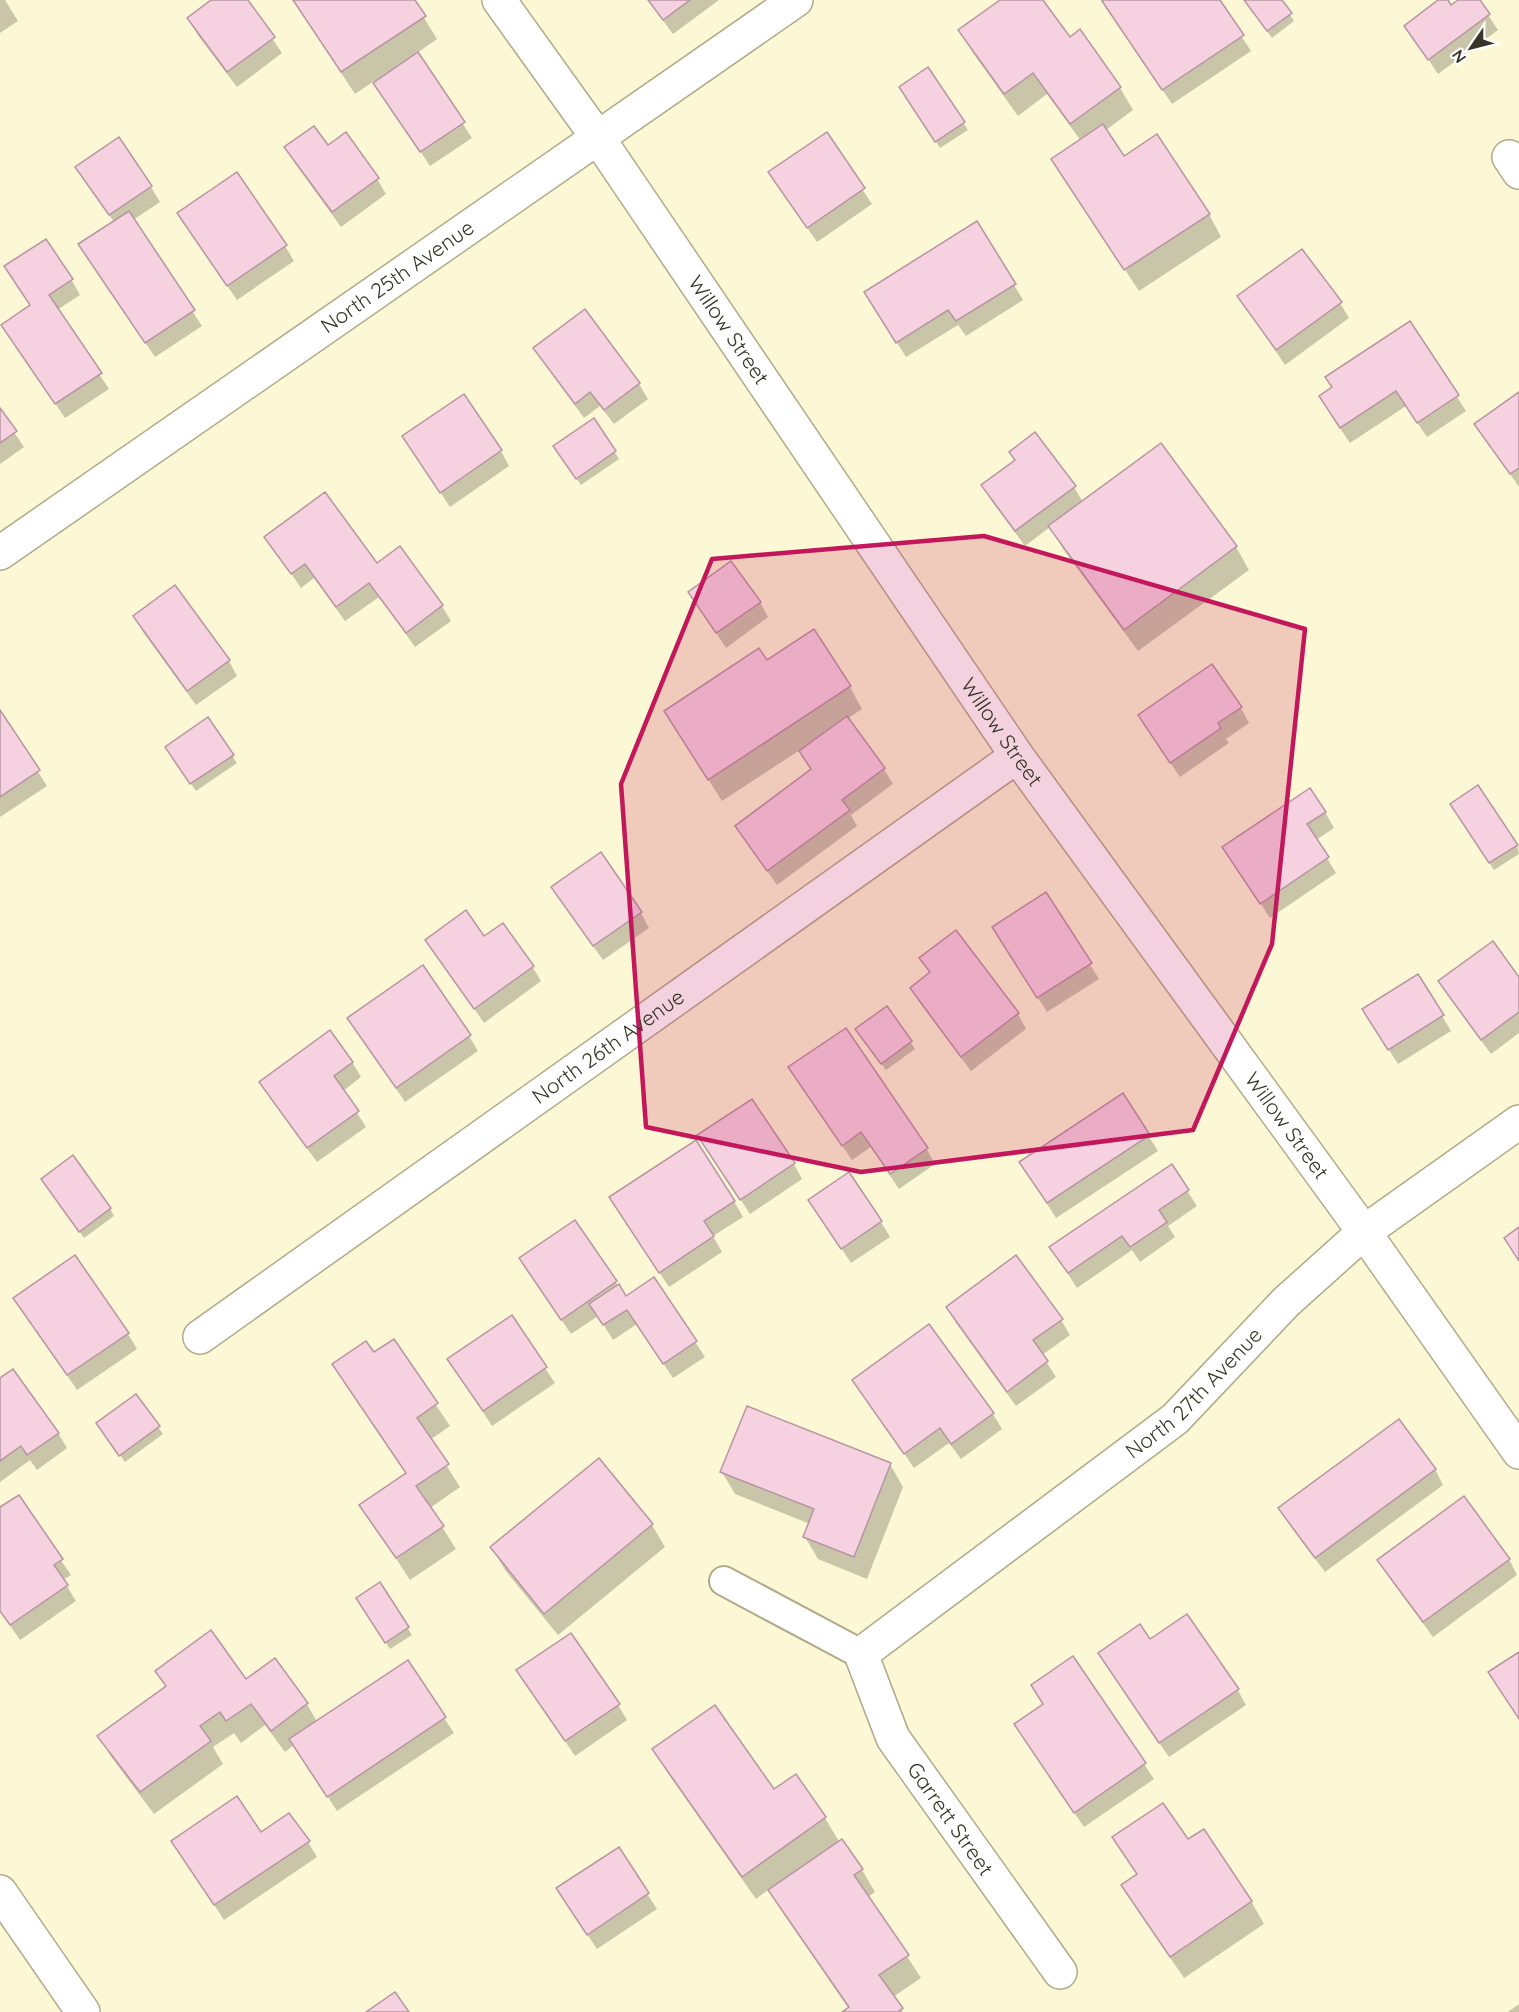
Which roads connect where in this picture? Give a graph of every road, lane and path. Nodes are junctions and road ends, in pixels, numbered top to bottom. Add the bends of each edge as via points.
1 (499, 0) edge
2 (796, 0) edge
3 (598, 138) junction
4 (0, 553) edge
5 (1017, 756) junction
6 (1519, 1122) edge
7 (1364, 1232) junction
8 (200, 1337) dead end
9 (1519, 1452) edge
10 (724, 1581) dead end
11 (861, 1654) junction
12 (0, 1892) edge
13 (1060, 1972) dead end
14 (83, 2012) edge

1 - 3 street, Willow Street
2 - 3 street, North 25th Avenue
3 - 4 street, North 25th Avenue
3 - 5 street, Willow Street
5 - 7 street, Willow Street
5 - 8 street, North 26th Avenue
6 - 7 street, North 27th Avenue
7 - 9 street, Willow Street
7 - 11 street, North 27th Avenue via 1287,1302 1175,1419
10 - 11 lane
11 - 13 street, Garrett Street via 893,1738
12 - 14 street

